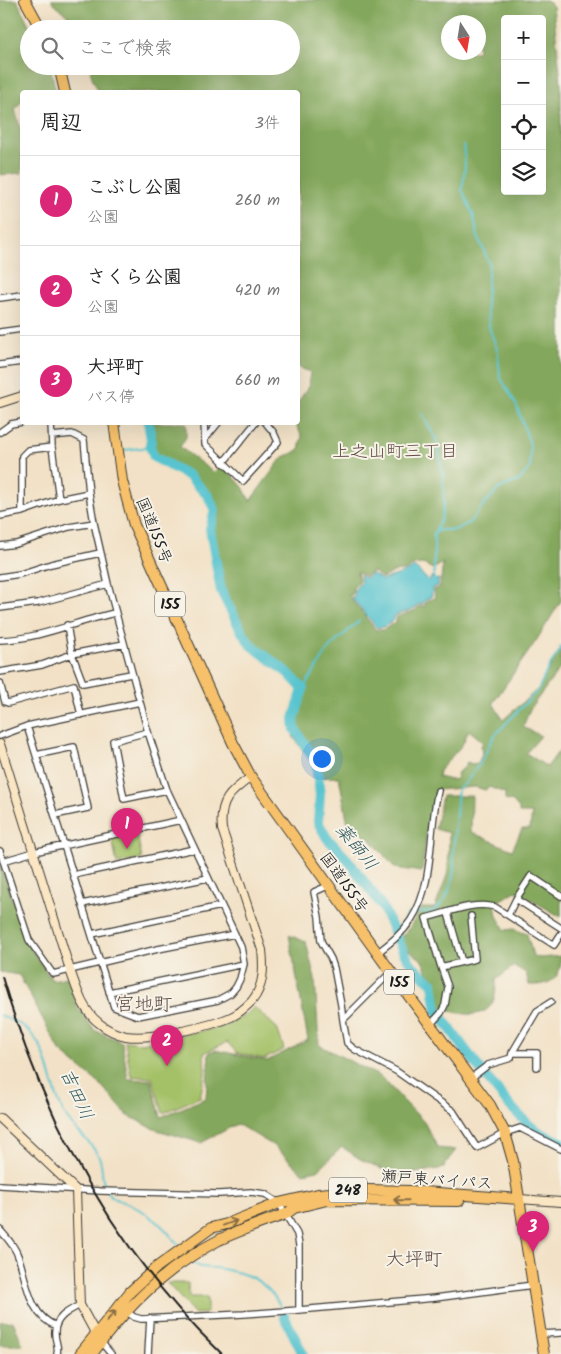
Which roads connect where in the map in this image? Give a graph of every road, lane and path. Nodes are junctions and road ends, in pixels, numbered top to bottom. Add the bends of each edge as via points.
1 (25, 0) edge
2 (35, 20) edge
3 (61, 75) edge
4 (65, 90) edge
5 (20, 295) edge
6 (0, 298) edge
7 (20, 329) edge
8 (0, 332) edge
9 (20, 362) edge
10 (0, 365) edge
11 (20, 397) edge
12 (0, 403) edge
13 (20, 422) edge
14 (51, 425) edge
15 (114, 425) edge
16 (204, 425) edge
17 (217, 425) edge
18 (254, 425) edge
19 (267, 425) edge
20 (0, 432) edge
21 (52, 436) junction
22 (205, 439) junction
23 (52, 447) junction
24 (223, 462) junction
25 (89, 493) junction
26 (58, 499) junction
27 (22, 512) junction
28 (0, 516) edge
29 (94, 523) junction
30 (0, 546) edge
31 (100, 552) junction
32 (0, 577) edge
33 (108, 584) junction
34 (0, 608) edge
35 (115, 613) junction
36 (67, 625) junction
37 (0, 640) edge
38 (124, 644) junction
39 (72, 654) junction
40 (0, 672) edge
41 (132, 674) junction
42 (0, 684) edge
43 (140, 702) junction
44 (82, 715) junction
45 (27, 726) junction
46 (148, 732) junction
47 (0, 736) edge
48 (0, 744) edge
49 (36, 755) junction
50 (251, 776) junction
51 (168, 790) junction
52 (438, 791) dead end
53 (54, 815) junction
54 (181, 820) junction
55 (64, 846) junction
56 (194, 849) junction
57 (0, 851) edge
58 (34, 852) junction
59 (3, 861) junction
60 (73, 875) junction
61 (208, 878) junction
62 (330, 885) junction
63 (561, 896) edge
64 (516, 900) junction
65 (82, 904) junction
66 (221, 906) junction
67 (448, 913) junction
68 (508, 915) junction
69 (472, 916) dead end
70 (561, 928) edge
71 (92, 934) junction
72 (235, 934) junction
73 (561, 934) edge
74 (377, 952) junction
75 (101, 962) junction
76 (462, 962) junction
77 (244, 964) junction
78 (441, 967) junction
79 (70, 970) junction
80 (391, 972) junction
81 (110, 992) junction
82 (551, 1002) dead end
83 (343, 1020) junction
84 (430, 1025) junction
85 (512, 1053) junction
86 (537, 1067) dead end
87 (470, 1078) junction
88 (0, 1118) edge
89 (505, 1133) junction
90 (561, 1149) edge
91 (0, 1186) edge
92 (76, 1190) junction
93 (520, 1202) junction
94 (561, 1202) edge
95 (279, 1203) junction
96 (286, 1214) junction
97 (0, 1230) edge
98 (532, 1285) junction
99 (80, 1305) junction
100 (299, 1310) junction
101 (127, 1312) junction
102 (150, 1318) junction
103 (56, 1326) junction
104 (561, 1333) edge
105 (541, 1336) junction
106 (98, 1339) junction
107 (57, 1354) edge
108 (80, 1354) edge
109 (92, 1354) edge
110 (111, 1354) edge
111 (148, 1354) edge
112 (544, 1354) edge

1 - 2 highway
3 - 4 highway
5 - 6 street
7 - 8 street
9 - 10 street
11 - 12 street
13 - 20 street
14 - 21 street
15 - 50 highway, 国道155号 / 155 via 122,481 134,525
16 - 22 street
17 - 22 street
18 - 24 street
19 - 24 street via 278,442 243,481
21 - 23 street
21 - 25 street via 72,434 84,440
22 - 24 street via 205,444
23 - 26 street
23 - 27 street via 28,450 22,456
25 - 26 street
25 - 29 street
26 - 27 street
27 - 28 street
29 - 30 street
29 - 31 street
31 - 32 street
31 - 33 street
33 - 34 street via 33,605
33 - 35 street
35 - 36 street
35 - 38 street
36 - 37 street via 39,635
36 - 39 street
38 - 39 street
38 - 41 street
39 - 40 street via 42,665
39 - 41 street via 83,683
41 - 43 street
42 - 44 street via 8,703 74,685
43 - 44 street
43 - 46 street
44 - 45 street
45 - 47 street
45 - 49 street
46 - 51 street
46 - 51 street via 113,741 124,800
48 - 58 street
49 - 53 street
49 - 53 street via 74,747 88,808
50 - 62 highway, 国道155号 / 155
50 - 79 street via 228,796 222,807 221,819 262,950 263,977 253,1000 232,1017 213,1023 148,1037 125,1036 100,1024 87,1011
51 - 54 street
52 - 74 street via 425,886 419,905 399,935
53 - 55 street
54 - 55 street
54 - 56 street
55 - 58 street
55 - 60 street
56 - 60 street
56 - 61 street
57 - 59 street
58 - 59 street
58 - 79 street
59 - 79 street via 29,940 53,974
60 - 65 street
61 - 65 street
61 - 66 street
62 - 74 highway, 国道155号 / 155
62 - 83 street via 314,892 321,941 334,968
63 - 64 street via 531,876
64 - 68 street
64 - 70 street
65 - 71 street
66 - 71 street
66 - 72 street
67 - 68 street via 487,905
67 - 76 street
67 - 78 street via 426,918
68 - 73 street via 554,945
69 - 76 street via 475,959
71 - 75 street
72 - 75 street
72 - 77 street
74 - 80 highway, 国道155号 / 155
75 - 79 street
75 - 81 street
76 - 78 street
77 - 81 street
77 - 81 street via 236,988 230,993 218,1000 171,1011 138,1016 114,1007
78 - 84 street via 448,997 441,1013
80 - 83 street
80 - 84 highway, 国道155号 / 155
82 - 85 street via 537,1011
83 - 89 street via 348,1043 354,1049 396,1070 452,1111 477,1148
84 - 87 highway, 国道155号 / 155
85 - 86 street via 536,1053
85 - 87 street via 511,1058 488,1065
87 - 89 highway, 国道155号 / 155
88 - 92 street
89 - 90 street via 520,1128
89 - 93 highway, 国道155号 / 155
91 - 92 street
92 - 95 street via 251,1192 265,1194
92 - 99 street
93 - 94 street
93 - 95 highway, 瀬戸東バイパス / 248 via 368,1190 318,1194
93 -> 96 highway, 瀬戸東バイパス / 248 via 327,1200 294,1208
93 - 98 highway, 国道155号 / 155
95 - 96 street
106 -> 95 highway, 瀬戸東バイパス / 248 via 130,1292 157,1267 212,1228
96 - 100 street via 298,1239
96 - 101 highway, 瀬戸東バイパス / 248 via 224,1238 194,1255 164,1276
97 - 103 street via 18,1254 38,1314
98 - 100 street via 435,1298
98 - 105 highway, 国道155号 / 155
99 - 103 street via 63,1315
99 - 106 street
100 - 102 street
101 - 102 street via 134,1317
101 - 106 highway, 瀬戸東バイパス / 248
102 - 111 street
103 - 107 street
104 - 105 street
105 - 112 highway, 国道155号 / 155
106 - 108 highway, 瀬戸東バイパス / 248
106 - 109 highway, 瀬戸東バイパス / 248
106 - 110 street

